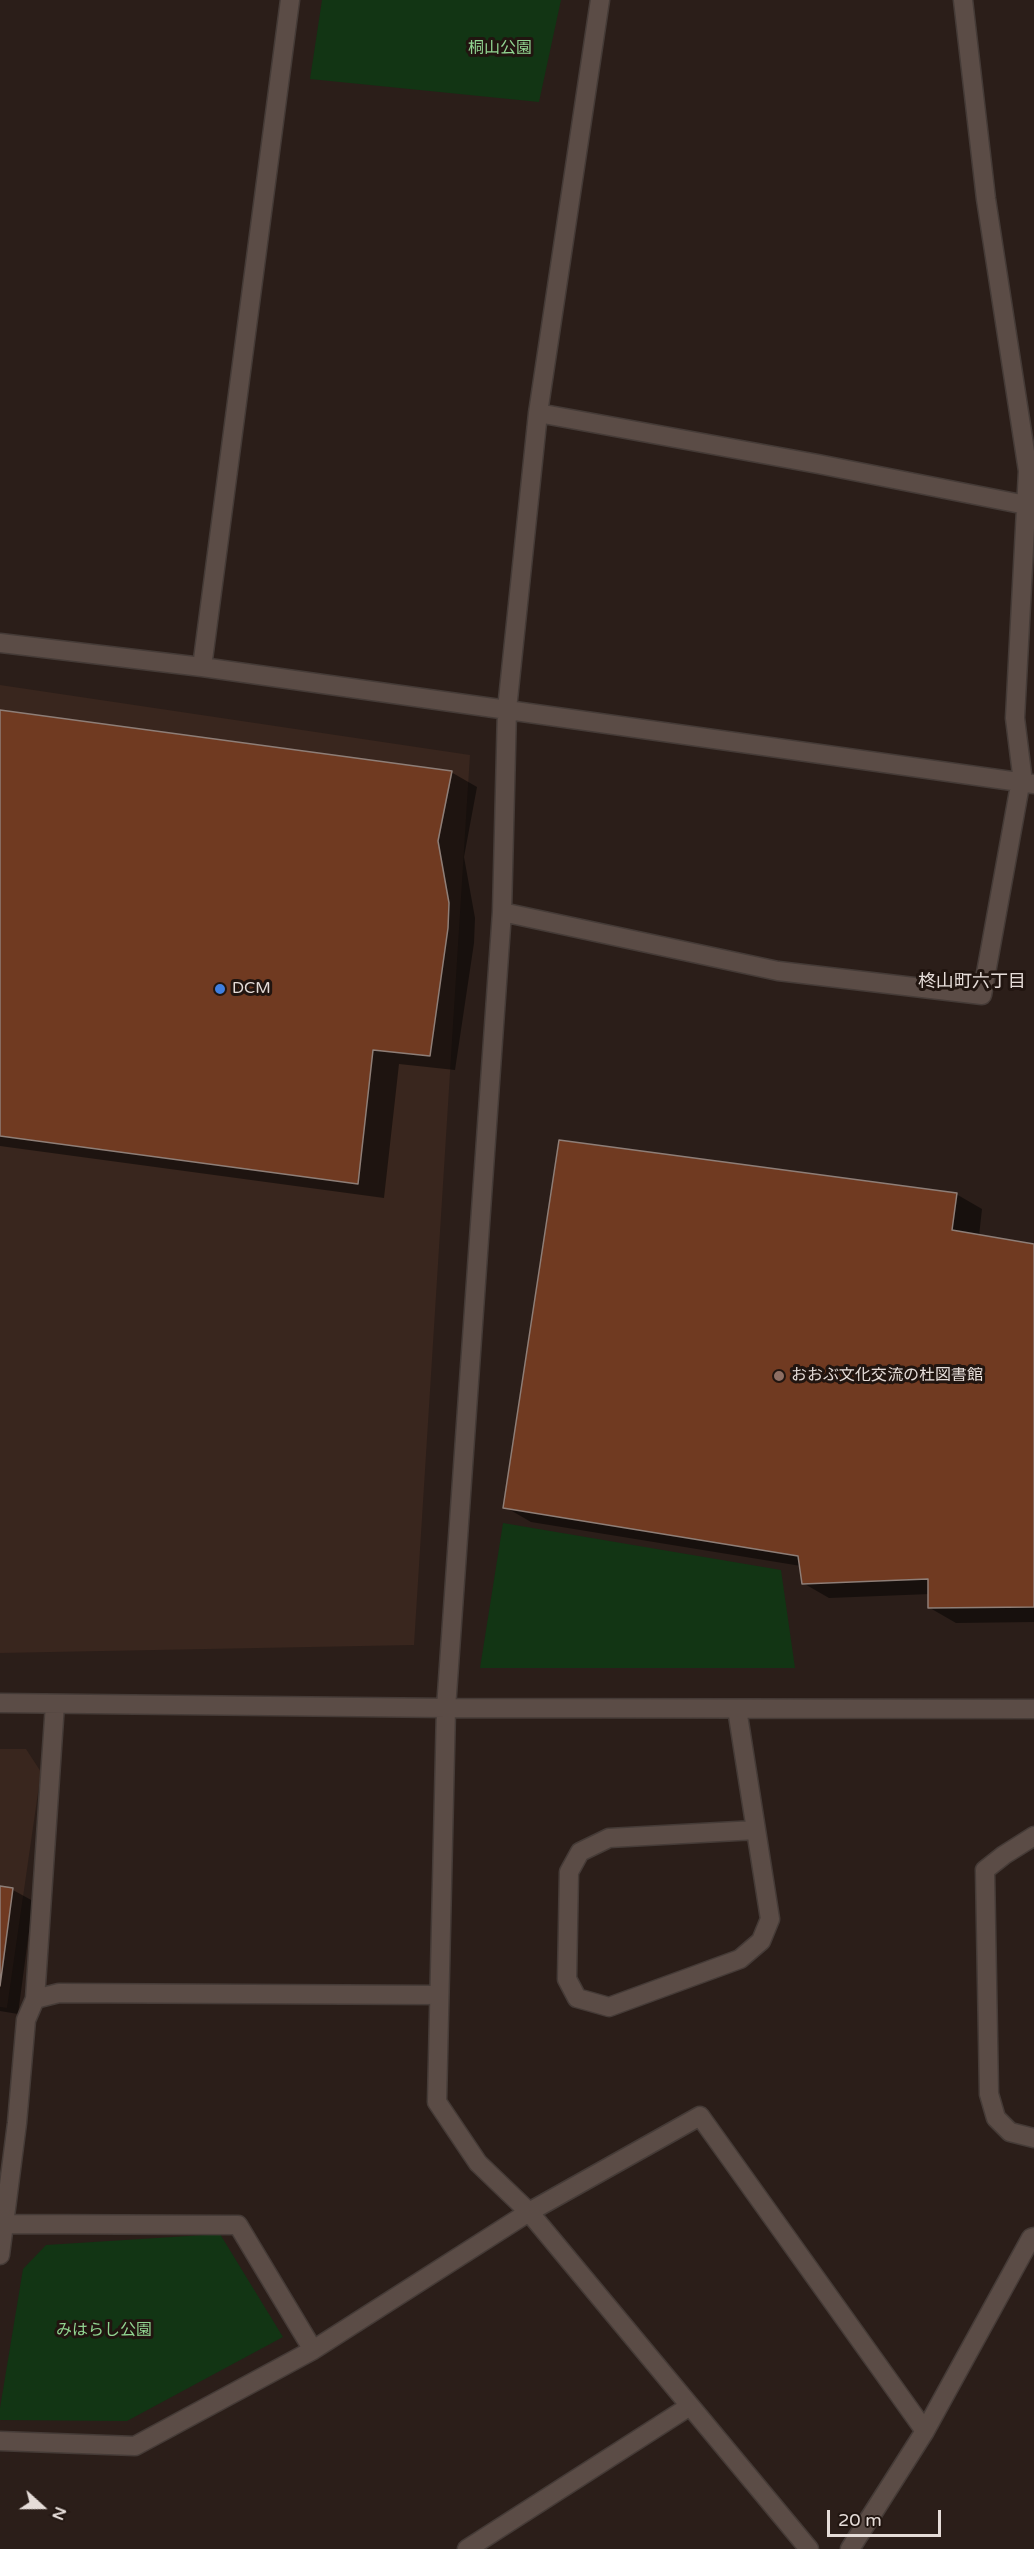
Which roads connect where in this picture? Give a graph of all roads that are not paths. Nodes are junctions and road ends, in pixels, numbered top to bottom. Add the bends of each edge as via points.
1 (290, 0) edge
2 (600, 0) edge
3 (963, 0) edge
4 (538, 414) junction
5 (1026, 505) junction
6 (0, 643) edge
7 (202, 666) junction
8 (507, 709) junction
9 (1027, 783) edge
10 (502, 912) junction
11 (0, 1703) edge
12 (55, 1704) junction
13 (446, 1708) junction
14 (737, 1709) junction
15 (1034, 1710) edge
16 (756, 1830) junction
17 (1034, 1836) edge
18 (439, 1995) junction
19 (35, 1999) junction
20 (1034, 2138) edge
21 (529, 2212) junction
22 (5, 2224) junction
23 (1034, 2237) edge
24 (0, 2255) edge
25 (314, 2350) junction
26 (690, 2406) junction
27 (926, 2431) junction
28 (0, 2441) edge
29 (467, 2549) edge
30 (809, 2549) edge
31 (850, 2549) edge

1 - 7 street
2 - 4 street
3 - 5 street via 986,199 1028,471
4 - 5 street
4 - 8 street
5 - 9 street via 1015,718 1022,774
6 - 7 street
7 - 8 street
8 - 9 street
8 - 10 street
9 - 10 street via 982,995 778,971
10 - 13 street
11 - 12 street
12 - 13 street
12 - 19 street
13 - 14 street
13 - 18 street
14 - 15 street
14 - 16 street
16 - 16 street via 770,1919 761,1941 740,1959 609,2007 577,1998 567,1979 567,1967 569,1872 580,1852 609,1838
17 - 20 street via 985,1870 988,2094 996,2118 1010,2132
18 - 19 street via 58,1993
18 - 21 street via 437,2102 478,2163
19 - 22 street via 26,2020
21 - 25 street
21 - 26 street
21 - 27 street via 700,2116
22 - 24 street
22 - 25 street via 238,2225
23 - 27 street
25 - 28 street via 135,2446
26 - 29 street
26 - 30 street
27 - 31 street

